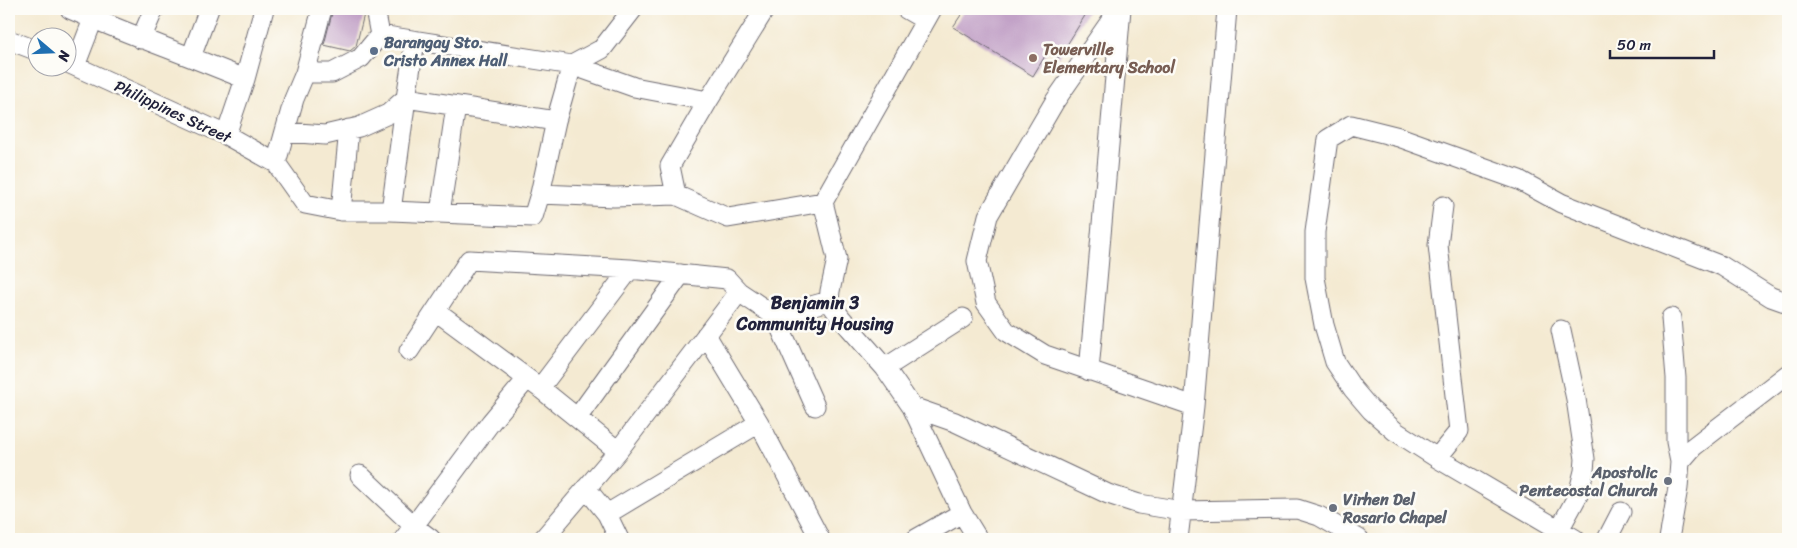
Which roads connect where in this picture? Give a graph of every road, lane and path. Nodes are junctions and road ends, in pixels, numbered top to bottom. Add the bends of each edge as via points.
1 (70, 9) edge
2 (154, 9) edge
3 (209, 9) edge
4 (264, 9) edge
5 (322, 9) edge
6 (375, 9) edge
7 (632, 9) edge
8 (764, 9) edge
9 (906, 9) edge
10 (1120, 9) edge
11 (1227, 9) edge
12 (95, 14) edge
13 (928, 14) edge
14 (380, 35) junction
15 (141, 39) junction
16 (9, 40) edge
17 (415, 41) junction
18 (28, 47) edge
19 (78, 49) edge
20 (192, 56) junction
21 (572, 65) junction
22 (78, 67) edge
23 (305, 73) junction
24 (245, 79) junction
25 (406, 98) junction
26 (708, 101) junction
27 (456, 106) junction
28 (556, 121) junction
29 (349, 129) junction
30 (285, 132) junction
31 (226, 134) junction
32 (276, 163) junction
33 (540, 194) junction
34 (676, 195) junction
35 (823, 202) junction
36 (1443, 206) dead end
37 (341, 211) junction
38 (391, 211) junction
39 (440, 213) junction
40 (630, 269) junction
41 (681, 274) junction
42 (739, 292) junction
43 (829, 301) junction
44 (1788, 304) edge
45 (436, 311) junction
46 (775, 316) junction
47 (963, 318) dead end
48 (1671, 318) dead end
49 (1561, 330) dead end
50 (706, 335) junction
51 (409, 351) dead end
52 (885, 368) junction
53 (1089, 371) junction
54 (1788, 374) edge
55 (533, 384) junction
56 (815, 406) dead end
57 (1194, 406) junction
58 (912, 407) junction
59 (577, 418) junction
60 (759, 423) junction
61 (618, 451) junction
62 (1436, 458) junction
63 (1680, 462) junction
64 (360, 475) dead end
65 (586, 488) junction
66 (1182, 511) junction
67 (1621, 512) dead end
68 (608, 514) junction
69 (962, 514) junction
70 (409, 533) edge
71 (1332, 533) edge
72 (1567, 535) edge
73 (816, 538) edge
74 (431, 539) edge
75 (543, 539) edge
76 (619, 539) edge
77 (916, 539) edge
78 (978, 539) edge
79 (1178, 539) edge
80 (1359, 539) edge
81 (1608, 539) edge
82 (1669, 539) edge

1 - 12 street
2 - 15 street
3 - 20 street
4 - 24 street
5 - 23 street
6 - 14 street
7 - 21 street via 602,50
8 - 26 street
9 - 13 street
10 - 53 street
10 - 53 street via 1055,101 988,216 977,261 986,303 1006,331 1045,355
11 - 57 street
12 - 15 street
12 - 19 street
13 - 35 street
14 - 17 street
14 - 23 street via 361,58 332,73
15 - 20 street
16 - 18 street
17 - 21 street
17 - 25 street
20 - 24 street
21 - 26 street via 634,86
21 - 28 street
22 - 31 street, Philippines Street
23 - 30 street
24 - 31 street
25 - 27 street
25 - 29 street via 388,114
25 - 38 street
26 - 34 street via 670,166
27 - 28 street
27 - 39 street
28 - 33 street
29 - 30 street via 325,136
29 - 37 street
30 - 32 street
31 - 32 street, Philippines Street
32 - 37 street via 305,204
33 - 34 street
33 - 39 street via 533,217
34 - 35 street via 728,218
35 - 43 street via 837,260
36 - 62 street via 1438,244 1459,431
37 - 38 street
38 - 39 street
40 - 41 street
40 - 45 street via 469,260
40 - 55 street
41 - 42 street via 727,280
41 - 59 street
42 - 46 street
42 - 50 street
43 - 46 street
43 - 52 street
44 - 62 street via 1722,266 1562,203 1519,180 1399,137 1351,125 1328,139 1315,232 1315,278 1324,325 1336,362 1371,410 1395,431
45 - 51 street
45 - 55 street
46 - 56 street
47 - 52 street
48 - 63 street via 1676,378 1676,442
49 - 72 street via 1585,459
50 - 60 street
50 - 61 street
52 - 58 street
53 - 57 street
54 - 63 street via 1693,447
55 - 59 street
55 - 70 street via 491,422
57 - 66 street
58 - 66 street via 954,422 1108,494 1139,504
58 - 69 street
59 - 61 street
60 - 68 street
60 - 73 street
61 - 65 street
62 - 72 street
63 - 82 street
64 - 70 street
65 - 68 street
65 - 75 street
66 - 71 street via 1297,509 1318,516
66 - 79 street
67 - 81 street
68 - 76 street
69 - 77 street
69 - 78 street
70 - 74 street
71 - 80 street

